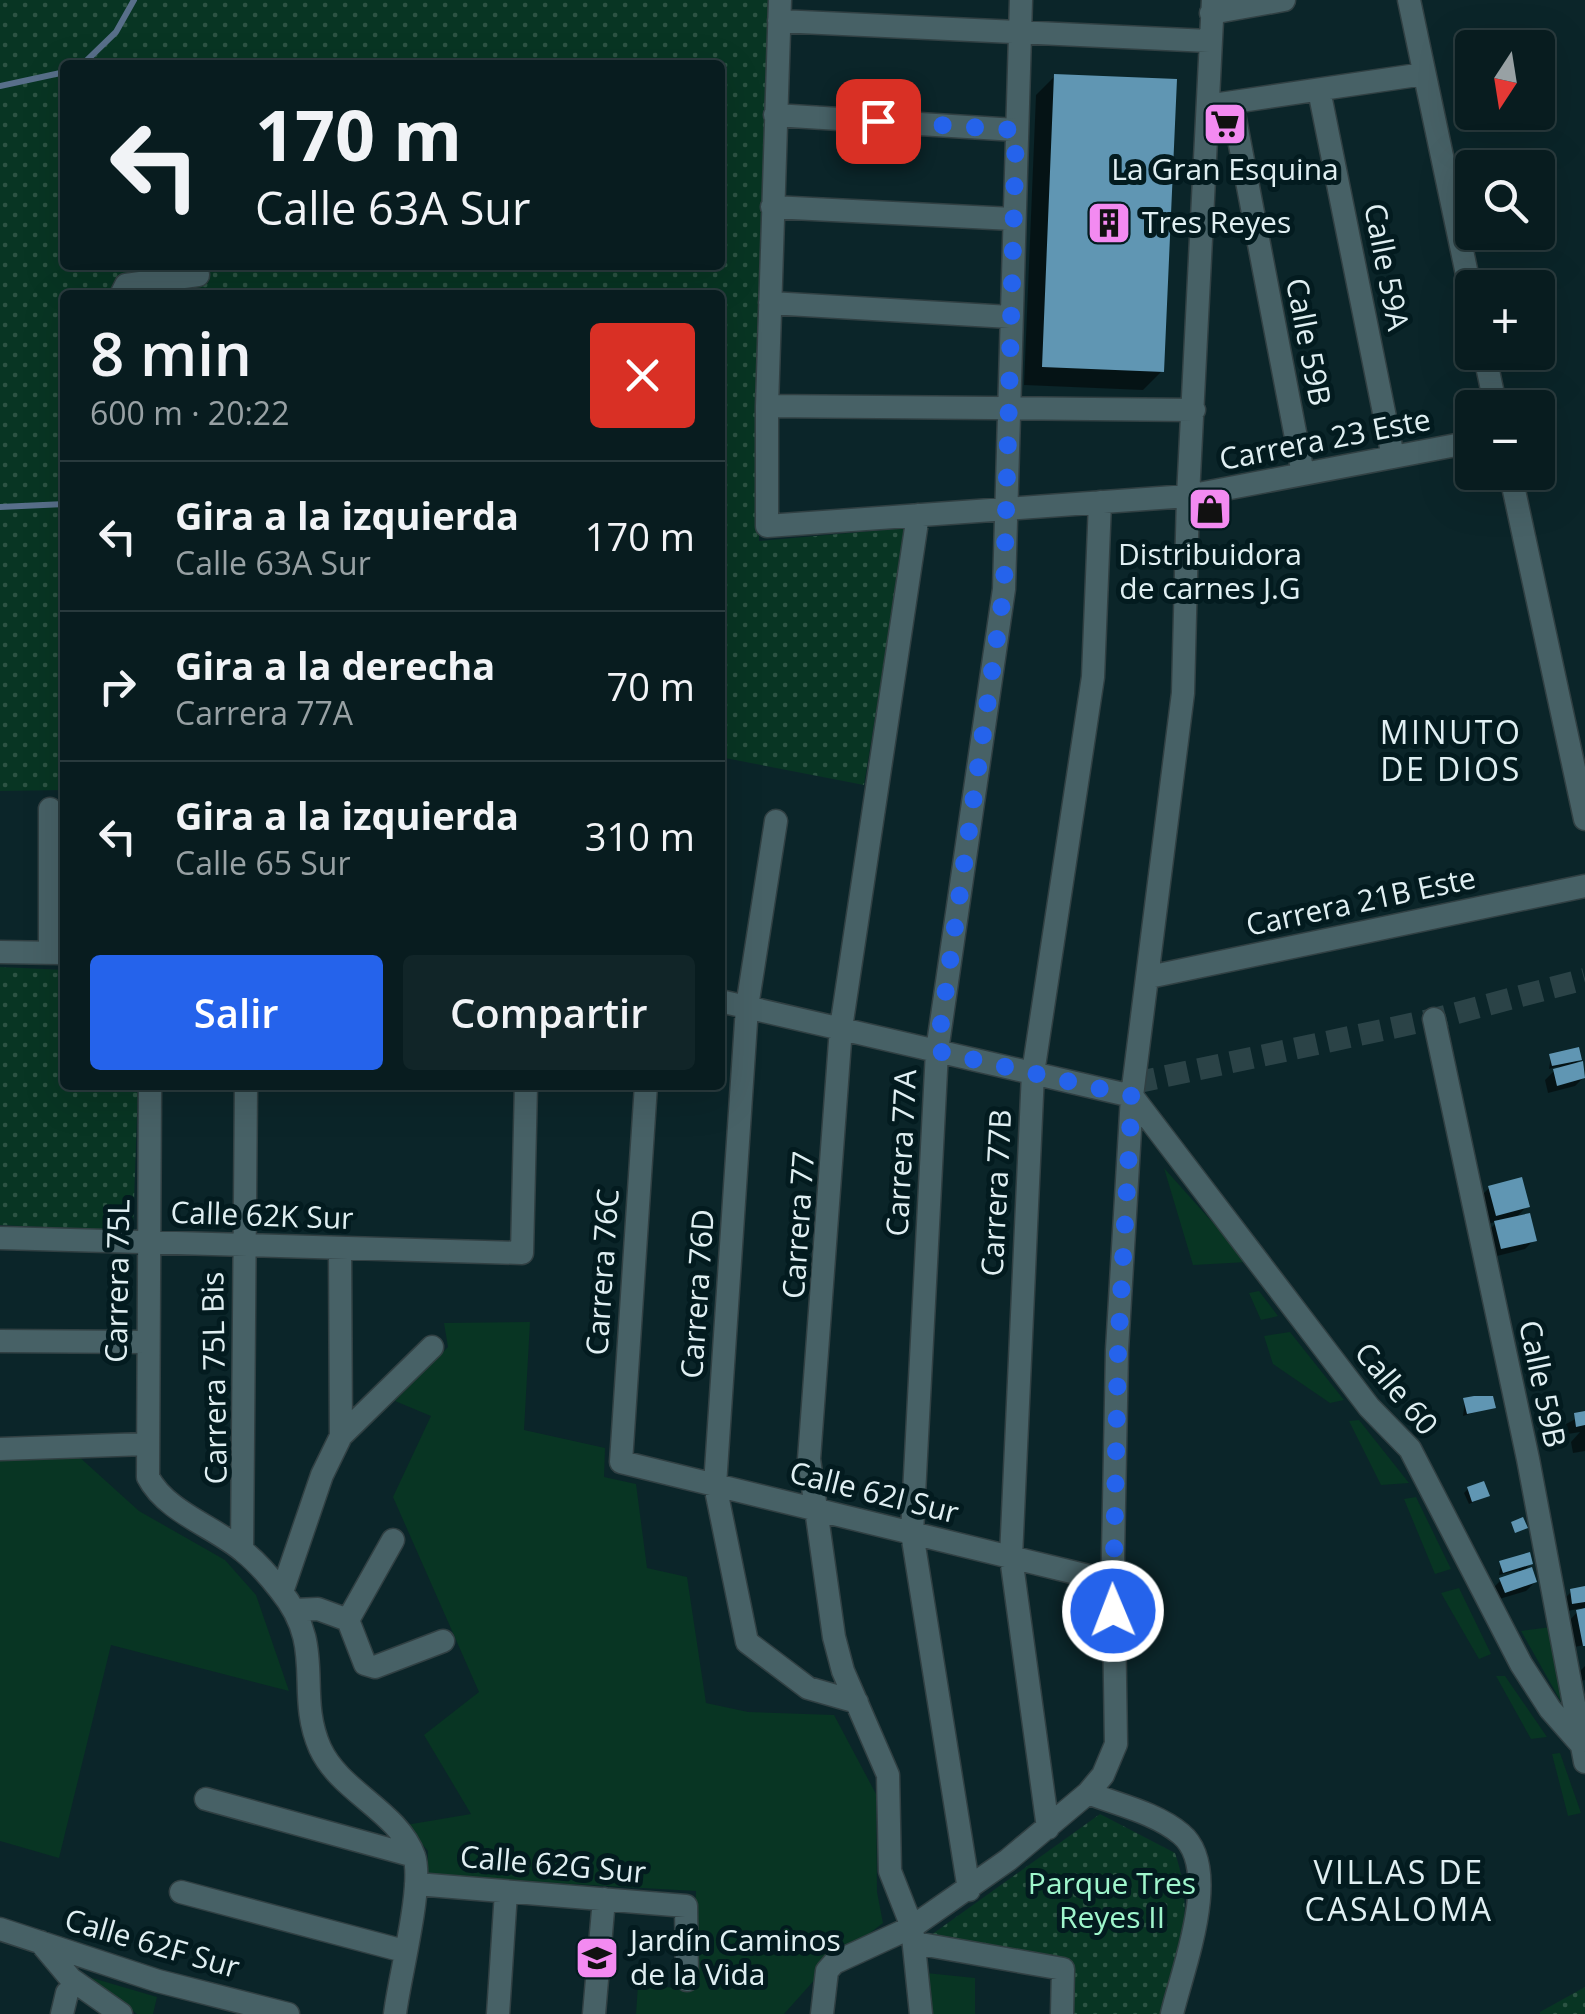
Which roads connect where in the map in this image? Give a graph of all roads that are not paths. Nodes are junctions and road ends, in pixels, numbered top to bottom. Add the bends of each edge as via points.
1 (1021, 0) edge
2 (1284, 0) edge
3 (1409, 0) edge
4 (1212, 7) edge
5 (779, 10) edge
6 (1020, 32) junction
7 (1209, 41) junction
8 (1424, 74) junction
9 (1319, 90) junction
10 (1232, 103) junction
11 (1206, 106) junction
12 (775, 115) junction
13 (1016, 130) junction
14 (772, 207) junction
15 (1014, 219) junction
16 (1466, 270) edge
17 (198, 275) dead end
18 (123, 290) edge
19 (770, 302) junction
20 (1010, 317) junction
21 (767, 406) junction
22 (1007, 410) junction
23 (1194, 410) junction
24 (1455, 445) edge
25 (1393, 457) junction
26 (1303, 474) junction
27 (1514, 490) edge
28 (1188, 496) junction
29 (1100, 502) junction
30 (1002, 509) junction
31 (918, 515) junction
32 (50, 809) dead end
33 (1585, 819) edge
34 (776, 821) dead end
35 (1585, 886) edge
36 (0, 952) edge
37 (58, 953) edge
38 (1149, 977) junction
39 (725, 1002) edge
40 (747, 1007) junction
41 (1434, 1019) dead end
42 (841, 1028) junction
43 (937, 1051) junction
44 (1032, 1073) junction
45 (150, 1090) edge
46 (246, 1090) edge
47 (526, 1090) edge
48 (646, 1090) edge
49 (1132, 1096) junction
50 (0, 1238) edge
51 (148, 1242) junction
52 (243, 1245) junction
53 (340, 1248) junction
54 (0, 1341) edge
55 (147, 1342) junction
56 (432, 1348) dead end
57 (342, 1436) junction
58 (146, 1444) junction
59 (0, 1449) edge
60 (621, 1462) joint
61 (715, 1484) junction
62 (813, 1508) junction
63 (912, 1532) junction
64 (393, 1540) dead end
65 (242, 1550) junction
66 (1011, 1557) junction
67 (1112, 1582) junction
68 (288, 1601) junction
69 (348, 1620) junction
70 (444, 1641) dead end
71 (857, 1702) junction
72 (1582, 1752) edge
73 (1088, 1793) junction
74 (206, 1799) dead end
75 (1048, 1828) junction
76 (414, 1856) junction
77 (416, 1884) junction
78 (969, 1890) junction
79 (181, 1892) dead end
80 (506, 1892) junction
81 (604, 1899) junction
82 (0, 1929) edge
83 (913, 1935) junction
84 (40, 1942) junction
85 (404, 1951) junction
86 (687, 1980) dead end
87 (121, 2014) edge
88 (288, 2014) edge
89 (396, 2014) edge
90 (498, 2014) edge
91 (594, 2014) edge
92 (822, 2014) edge
93 (921, 2014) edge
94 (1062, 2014) edge
95 (1172, 2014) edge

1 - 6 street, Carrera 77A
2 - 4 street
3 - 8 street
4 - 7 street
5 - 6 street
5 - 12 street
6 - 7 street
6 - 13 street, Carrera 77A
7 - 11 street
8 - 9 street
8 - 16 street
9 - 10 street
9 - 25 street, Calle 59A
10 - 11 street
10 - 26 street, Calle 59B
11 - 23 street
12 - 13 street
12 - 14 street
13 - 15 street, Carrera 77A
14 - 15 street
14 - 19 street
15 - 20 street, Carrera 77A
17 - 18 street via 126,284
19 - 20 street
19 - 21 street
20 - 22 street, Carrera 77A
21 - 22 street
21 - 31 street, Carrera 23 Este via 768,526
22 - 23 street
22 - 30 street, Carrera 77A
23 - 28 street
24 - 25 street, Carrera 23 Este
25 - 26 street, Carrera 23 Este
26 - 28 street, Carrera 23 Este
27 - 33 street
28 - 29 street, Carrera 23 Este
28 - 38 street via 1183,692
29 - 30 street, Carrera 23 Este
29 - 44 street, Carrera 77B via 1093,677
30 - 31 street, Carrera 23 Este
30 - 43 street, Carrera 77A via 997,654
31 - 42 street, Carrera 77
32 - 37 street
34 - 40 street, Carrera 76D
35 - 38 street, Carrera 21B Este
36 - 37 street
38 - 49 street
39 - 40 street
40 - 42 street
40 - 61 street, Carrera 76D
41 - 72 street, Calle 59B via 1528,1458
42 - 43 street
42 - 62 street, Carrera 77 via 810,1434
43 - 44 street
43 - 63 street, Carrera 77A
44 - 49 street
44 - 66 street, Carrera 77B
45 - 51 street, Carrera 75L
46 - 52 street, Carrera 75L Bis
47 - 53 street, Calle 62K Sur via 522,1253
48 - 60 street, Carrera 76C
49 - 67 street
49 - 72 street, Calle 60 via 1347,1378 1410,1449 1521,1664
50 - 51 street, Calle 62K Sur
51 - 52 street, Calle 62K Sur
51 - 55 street, Carrera 75L
52 - 53 street, Calle 62K Sur
52 - 65 street, Carrera 75L Bis
53 - 57 street
54 - 55 street
55 - 58 street, Carrera 75L
56 - 57 street
57 - 68 street via 322,1476
58 - 59 street
58 - 65 street, Carrera 75L via 148,1477 160,1494
60 - 61 street, Calle 62I Sur
61 - 62 street, Calle 62I Sur
61 - 71 street, Carrera 76D via 747,1642 808,1688
62 - 63 street, Calle 62I Sur
62 - 71 street, Carrera 77 via 834,1638
63 - 66 street, Calle 62I Sur
63 - 78 street, Carrera 77A
64 - 69 street
65 - 68 street
66 - 67 street, Calle 62I Sur
66 - 75 street, Carrera 77B
67 - 73 street via 1116,1744
68 - 69 street
68 - 76 street via 310,1652 310,1709 320,1747
69 - 70 street via 365,1664 383,1666
71 - 83 street, Carrera 77 via 888,1775 890,1871
73 - 75 street
73 - 95 street via 1160,1820 1185,1836 1198,1861 1200,1888
74 - 76 street
75 - 78 street
76 - 77 street
77 - 80 street, Calle 62G Sur
77 - 85 street
78 - 83 street
79 - 85 street
80 - 81 street, Calle 62G Sur
80 - 90 street
81 - 86 street, Calle 62G Sur via 686,1906
81 - 91 street
82 - 84 street, Calle 62F Sur
83 - 92 street via 844,1956 828,1971
83 - 93 street, Carrera 77
83 - 94 street via 1062,1969
84 - 87 street via 70,1979
84 - 88 street, Calle 62F Sur
85 - 89 street

